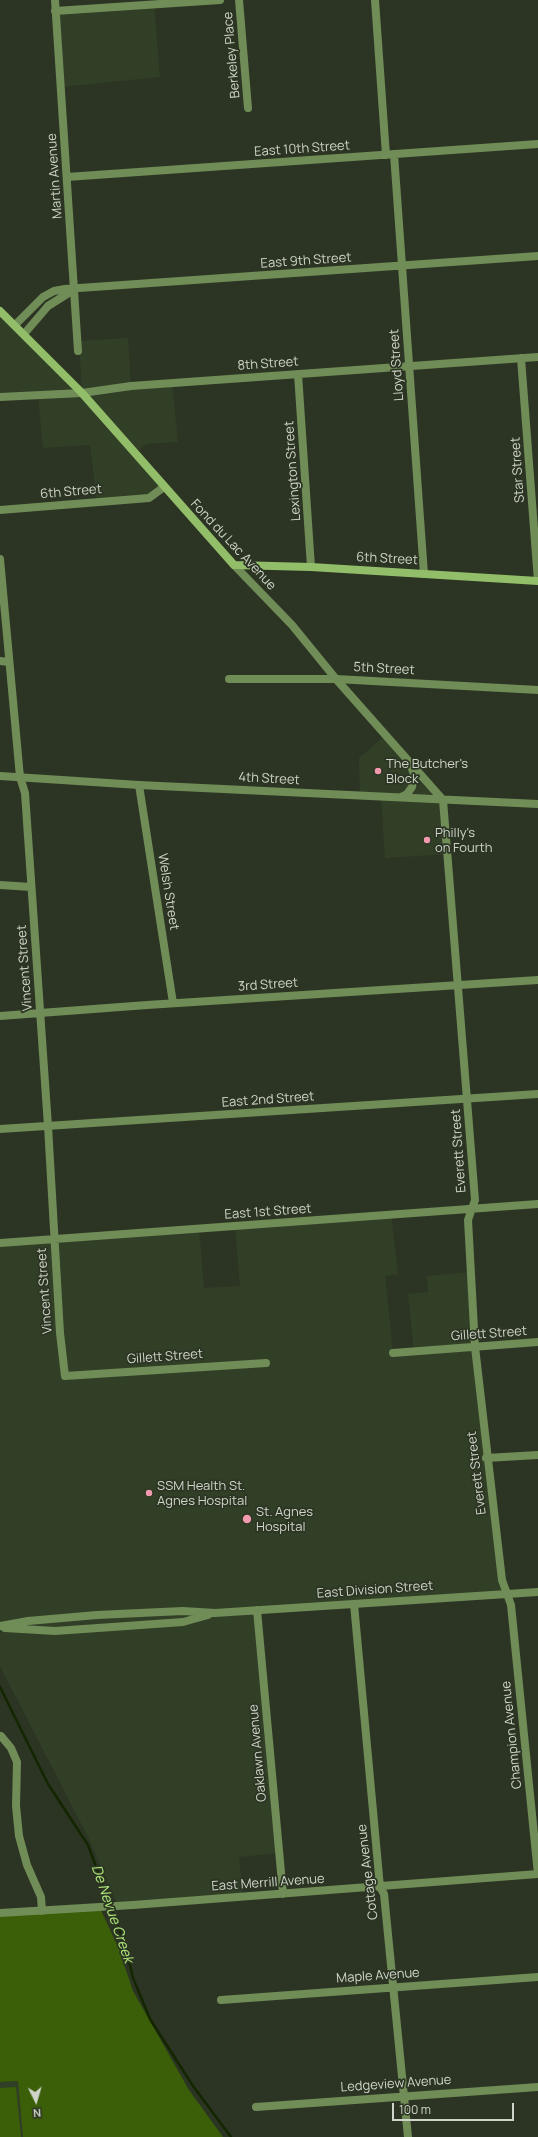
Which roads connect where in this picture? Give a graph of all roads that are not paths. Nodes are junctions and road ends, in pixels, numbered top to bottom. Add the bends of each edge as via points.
1 (54, 0) edge
2 (220, 0) edge
3 (239, 0) edge
4 (374, 0) edge
5 (55, 11) junction
6 (248, 108) dead end
7 (538, 144) edge
8 (390, 154) junction
9 (67, 177) junction
10 (538, 256) edge
11 (402, 266) junction
12 (75, 289) junction
13 (0, 311) edge
14 (15, 325) junction
15 (24, 334) junction
16 (78, 351) dead end
17 (538, 357) edge
18 (521, 358) junction
19 (410, 366) junction
20 (298, 374) junction
21 (82, 393) junction
22 (0, 397) edge
23 (534, 467) edge
24 (164, 487) junction
25 (0, 510) edge
26 (0, 559) edge
27 (234, 564) junction
28 (311, 567) junction
29 (424, 574) junction
30 (538, 581) edge
31 (0, 661) edge
32 (9, 662) junction
33 (229, 679) dead end
34 (336, 679) junction
35 (538, 690) edge
36 (409, 762) junction
37 (0, 776) edge
38 (20, 777) junction
39 (139, 785) junction
40 (401, 797) junction
41 (443, 800) junction
42 (538, 804) edge
43 (0, 885) edge
44 (31, 887) junction
45 (538, 980) edge
46 (458, 985) junction
47 (173, 1003) junction
48 (40, 1014) junction
49 (0, 1016) edge
50 (538, 1094) edge
51 (468, 1099) junction
52 (48, 1126) junction
53 (0, 1129) edge
54 (538, 1204) edge
55 (471, 1209) junction
56 (54, 1238) junction
57 (0, 1243) edge
58 (538, 1342) edge
59 (475, 1347) junction
60 (394, 1354) dead end
61 (266, 1363) dead end
62 (64, 1376) joint
63 (538, 1455) edge
64 (486, 1458) junction
65 (538, 1592) edge
66 (508, 1594) junction
67 (354, 1604) junction
68 (257, 1610) junction
69 (215, 1613) junction
70 (0, 1627) edge
71 (1, 1736) edge
72 (538, 1874) edge
73 (380, 1887) junction
74 (283, 1894) junction
75 (42, 1911) junction
76 (0, 1914) edge
77 (538, 1977) edge
78 (393, 1987) junction
79 (221, 2000) dead end
80 (538, 2087) edge
81 (403, 2095) junction
82 (256, 2106) dead end
83 (408, 2137) edge

1 - 5 street, Martin Avenue
2 - 5 street
3 - 6 street, Berkeley Place
4 - 8 street, Lloyd Street
5 - 9 street, Martin Avenue
7 - 8 street, East 10th Street
8 - 9 street, East 10th Street
8 - 11 street, Lloyd Street
9 - 12 street, Martin Avenue
10 - 11 street, East 9th Street
11 - 12 street, East 9th Street
11 - 19 street, Lloyd Street
12 - 14 street, East 9th Street via 57,290 45,296
12 - 15 street, East 9th Street via 48,306
12 - 16 street, Martin Avenue
13 - 14 main road, Fond du Lac Avenue
14 - 15 main road, Fond du Lac Avenue
15 - 21 main road, Fond du Lac Avenue
17 - 18 street, 8th Street
18 - 19 street, 8th Street
18 - 23 street, Star Street
19 - 20 street, 8th Street
19 - 29 street, Lloyd Street
20 - 21 street, 8th Street via 131,386
20 - 28 street, Lexington Street
21 - 22 street, 8th Street
21 - 24 main road, Fond du Lac Avenue
23 - 30 street, Star Street
24 - 25 street, 6th Street via 149,498
24 - 27 main road, Fond du Lac Avenue
26 - 32 street, Vincent Street
27 - 28 main road, 6th Street
27 - 34 street, Fond du Lac Avenue via 292,625
28 - 29 main road, 6th Street
29 - 30 main road, 6th Street
31 - 32 street
32 - 38 street, Vincent Street
33 - 34 street, 5th Street
34 - 35 street, 5th Street
34 - 36 street, Fond du Lac Avenue
36 - 40 street via 413,769 413,783 407,794
36 - 41 street, Fond du Lac Avenue
37 - 38 street, 4th Street
38 - 39 street, 4th Street
38 - 44 street, Vincent Street via 25,793
39 - 40 street, 4th Street
39 - 47 street, Welsh Street
40 - 41 street, 4th Street
41 - 42 street, 4th Street
41 - 46 street, Everett Street
43 - 44 street
44 - 48 street, Vincent Street
45 - 46 street, 3rd Street
46 - 47 street, 3rd Street
46 - 51 street, Everett Street
47 - 48 street, 3rd Street
48 - 49 street, 3rd Street
48 - 52 street, Vincent Street
50 - 51 street, East 2nd Street
51 - 52 street, East 2nd Street
51 - 55 street, Everett Street via 475,1200
52 - 53 street, East 2nd Street
52 - 56 street, Vincent Street
54 - 55 street, East 1st Street
55 - 56 street, East 1st Street
55 - 59 street, Everett Street via 468,1220
56 - 57 street, East 1st Street
56 - 62 street, Vincent Street
58 - 59 street, Gillett Street
59 - 60 street, Gillett Street
59 - 64 street, Everett Street
61 - 62 street, Gillett Street
63 - 64 street
64 - 66 street, Everett Street via 502,1580
65 - 66 street, East Division Street
66 - 67 street, East Division Street
66 - 72 street, Champion Avenue
67 - 68 street, East Division Street
67 - 73 street, Cottage Avenue
68 - 69 street, East Division Street
68 - 74 street, Oaklawn Avenue
69 - 70 street, East Division Street via 182,1611 97,1615 28,1621
69 - 70 street, East Division Street via 183,1622 84,1629 23,1630
71 - 75 street via 11,1748 17,1762 16,1806 19,1836 27,1865 41,1897
72 - 73 street, East Merrill Avenue
73 - 74 street, East Merrill Avenue
73 - 78 street, Cottage Avenue via 384,1894
74 - 75 street, East Merrill Avenue
75 - 76 street, East Merrill Avenue
77 - 78 street, Maple Avenue
78 - 79 street, Maple Avenue
78 - 81 street, Cottage Avenue
80 - 81 street, Ledgeview Avenue
81 - 82 street, Ledgeview Avenue
81 - 83 street, Cottage Avenue

